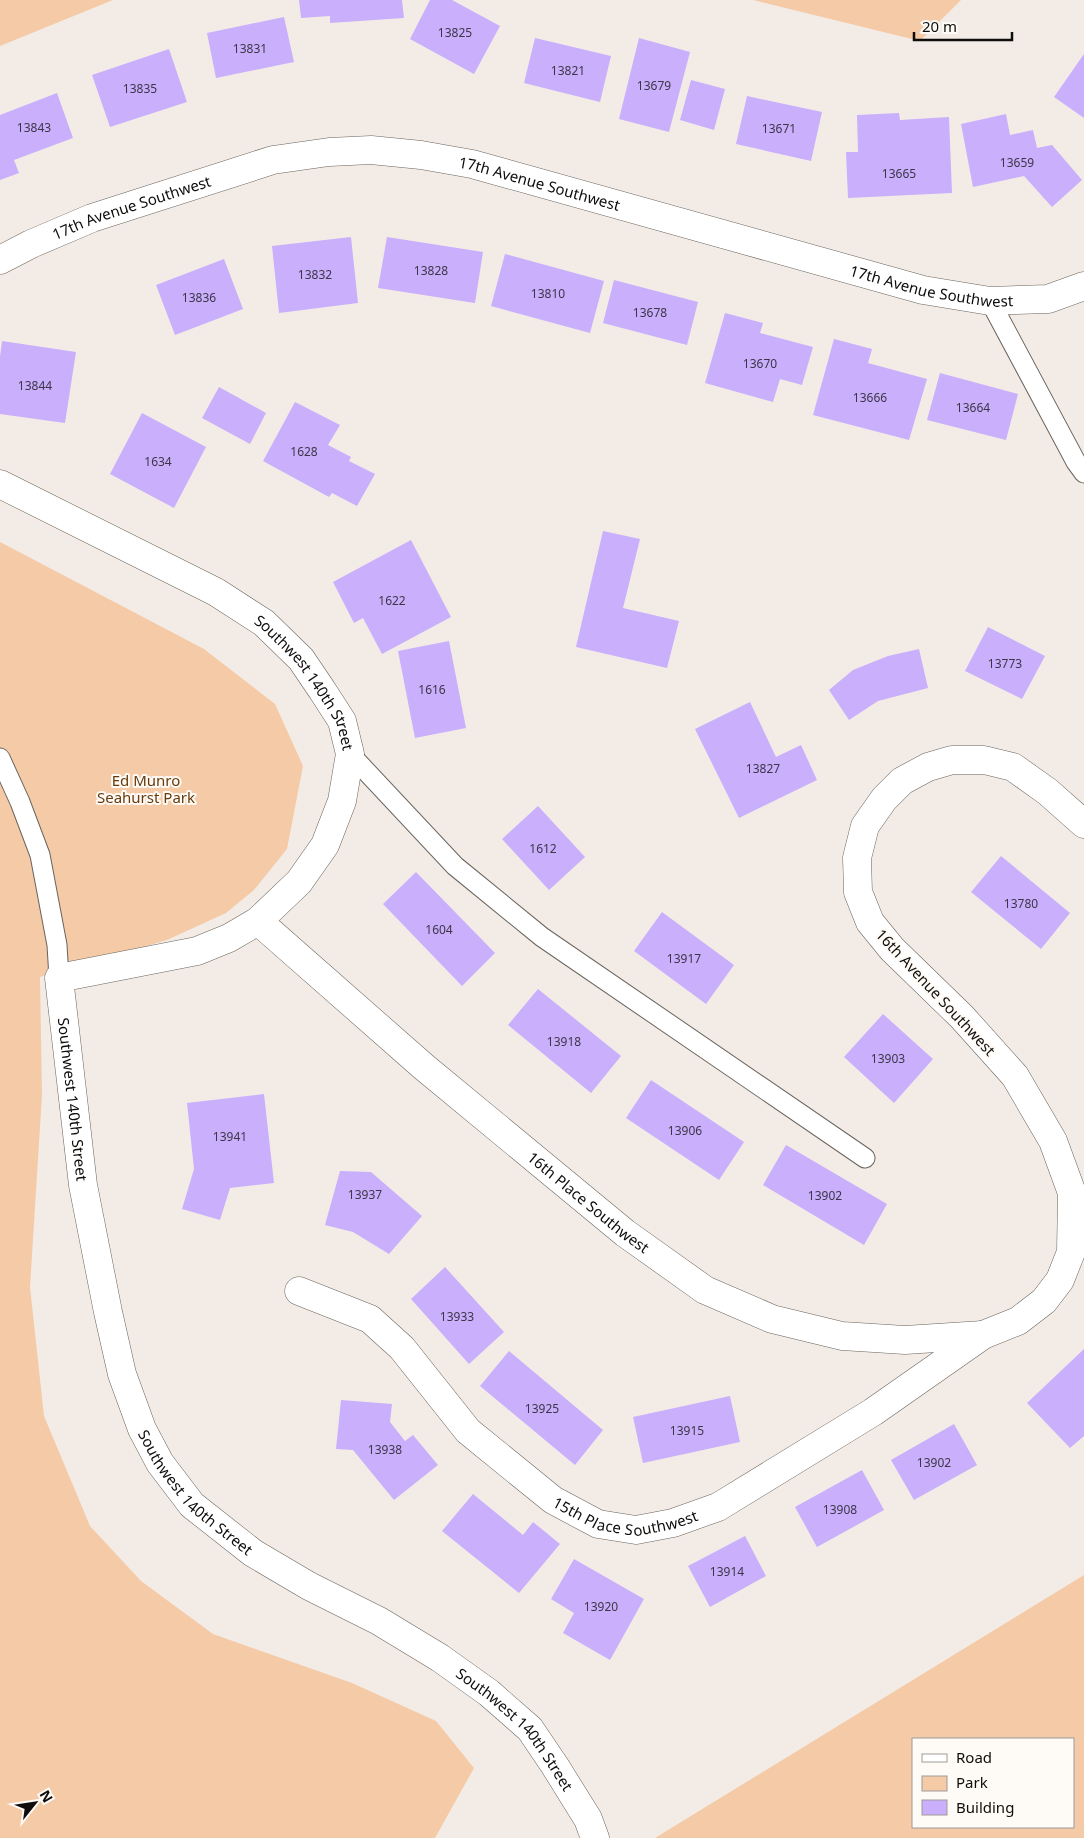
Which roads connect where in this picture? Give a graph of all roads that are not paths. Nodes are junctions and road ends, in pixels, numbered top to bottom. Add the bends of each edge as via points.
1 (0, 260) edge
2 (1084, 286) edge
3 (990, 301) junction
4 (1084, 473) edge
5 (0, 484) edge
6 (350, 754) junction
7 (0, 758) edge
8 (1084, 824) edge
9 (258, 921) junction
10 (59, 978) junction
11 (865, 1158) dead end
12 (299, 1291) dead end
13 (983, 1336) junction
14 (595, 1838) edge

1 - 3 street, 17th Avenue Southwest via 92,218 273,160 371,150 472,164 923,290
2 - 3 street, 17th Avenue Southwest via 1048,299
3 - 4 lane
5 - 6 street, Southwest 140th Street via 216,592 264,623 301,659 322,690 342,721
6 - 9 street, Southwest 140th Street via 342,801 324,845 299,882
6 - 11 lane via 455,866 542,937
7 - 10 lane, Southwest 140th Street via 40,855 57,945
8 - 13 street, 16th Avenue Southwest via 1013,767 984,760 952,760 902,780 865,826 857,858 858,892 870,922 1015,1076 1053,1141 1072,1193 1071,1252 1060,1280 1044,1301 1018,1321
9 - 10 street, Southwest 140th Street via 197,951
9 - 13 street, 16th Place Southwest via 424,1067 617,1227 705,1290 772,1319 842,1336 906,1340
10 - 14 street, Southwest 140th Street via 83,1185 108,1312 122,1374 142,1429 160,1462 192,1505 253,1553 379,1621 490,1692 530,1730 588,1820
12 - 13 street, 15th Place Southwest via 370,1319 402,1348 468,1431 553,1500 598,1524 636,1530 673,1523 718,1506 873,1412

